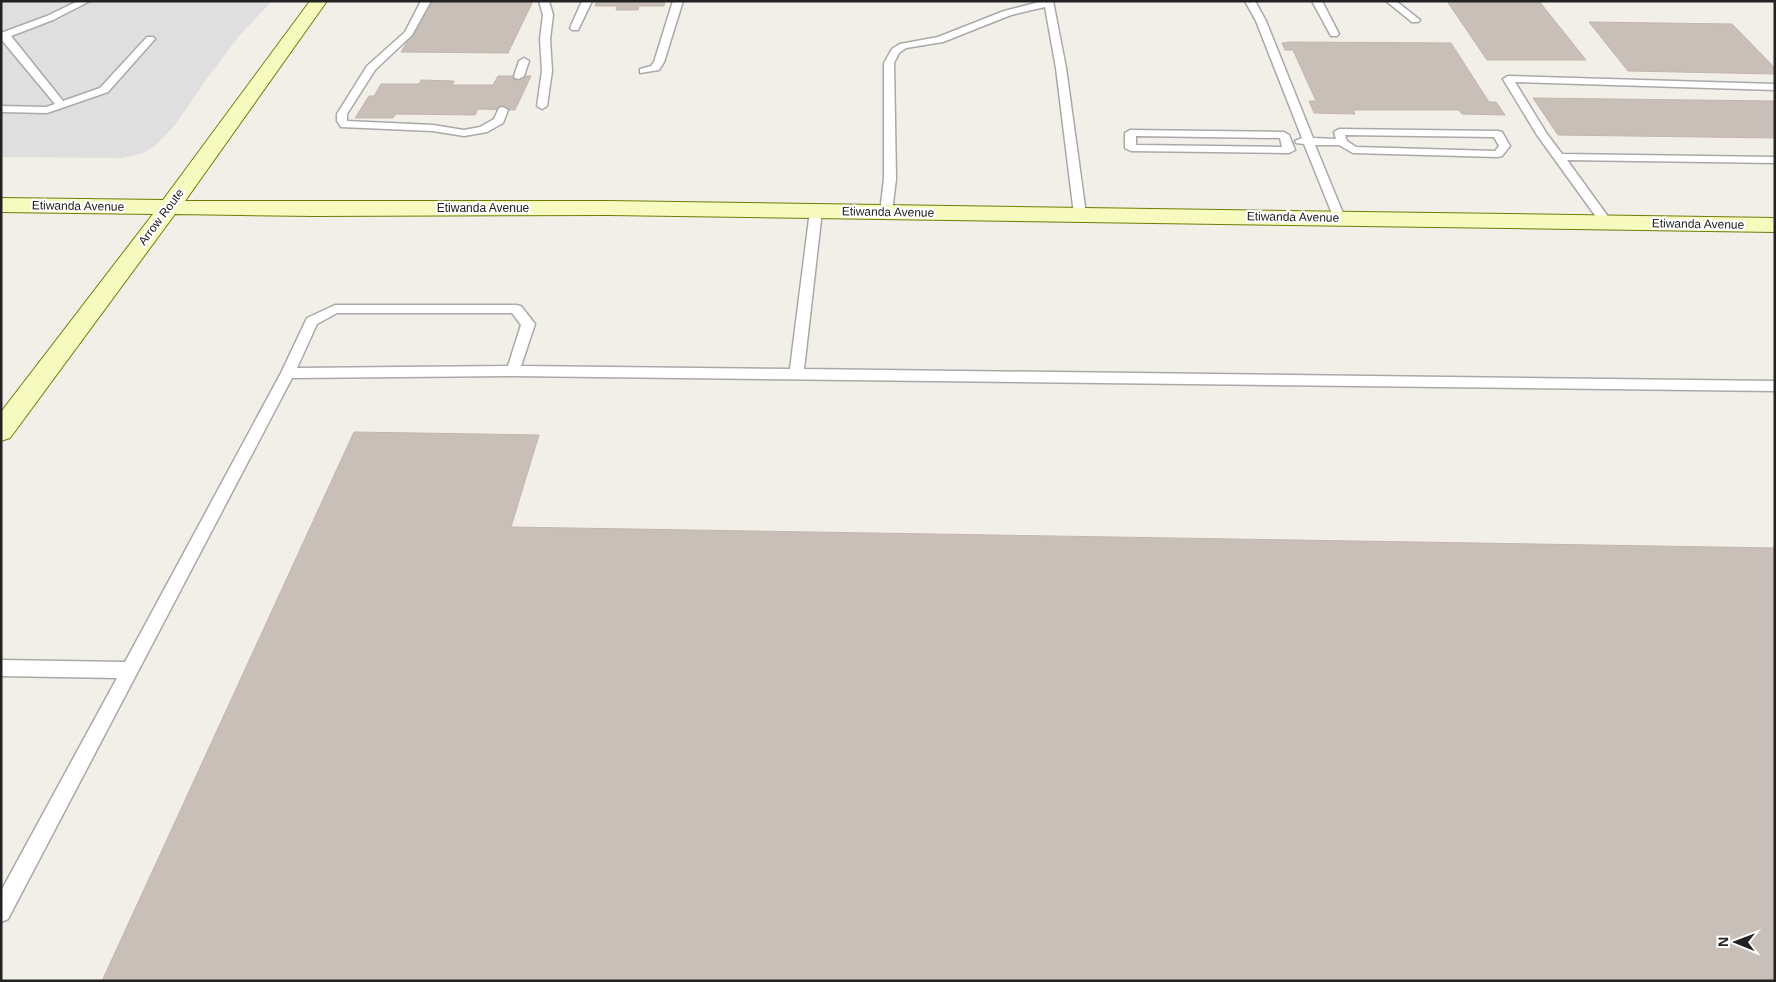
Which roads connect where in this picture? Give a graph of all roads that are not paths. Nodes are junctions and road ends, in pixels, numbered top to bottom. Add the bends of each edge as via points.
1 (86, 1) edge
2 (319, 1) edge
3 (426, 1) edge
4 (544, 1) edge
5 (587, 1) edge
6 (678, 1) edge
7 (1250, 1) edge
8 (1317, 1) edge
9 (1390, 1) edge
10 (1048, 3) edge
11 (1415, 20) dead end
12 (575, 28) dead end
13 (1334, 34) dead end
14 (3, 35) edge
15 (150, 39) dead end
16 (524, 62) dead end
17 (644, 71) dead end
18 (519, 76) dead end
19 (1775, 87) edge
20 (61, 105) junction
21 (542, 106) dead end
22 (1, 109) edge
23 (504, 110) dead end
24 (1286, 141) junction
25 (1308, 142) junction
26 (1342, 142) junction
27 (1559, 157) junction
28 (1775, 160) edge
29 (1, 205) edge
30 (169, 207) junction
31 (816, 211) junction
32 (886, 212) junction
33 (1080, 214) junction
34 (1339, 218) junction
35 (1606, 222) junction
36 (1775, 225) edge
37 (512, 371) junction
38 (288, 372) junction
39 (796, 375) junction
40 (1775, 386) edge
41 (1, 431) edge
42 (1, 668) edge
43 (130, 670) junction
44 (1, 912) edge

1 - 14 lane
2 - 30 main road, Arrow Route
3 - 23 lane via 409,33 371,68 342,114 342,121 345,125 433,128 464,133 483,130 499,121
4 - 21 lane via 548,15 545,39 547,71
5 - 12 lane
6 - 17 lane via 659,62 655,68
7 - 25 lane via 1261,21
8 - 13 lane
9 - 11 lane
10 - 32 lane via 1012,10 942,39 902,46 894,51 889,63 890,179
10 - 33 lane via 1061,68
14 - 20 lane
15 - 20 lane via 104,90
16 - 18 lane
19 - 27 lane via 1508,80
20 - 22 lane via 46,110
24 - 24 lane via 1289,150 1131,148 1130,132 1284,135
24 - 25 lane
25 - 26 lane
25 - 34 lane
26 - 26 lane via 1339,132 1498,134 1505,146 1498,154 1353,150
27 - 28 lane
27 - 35 lane
29 - 30 main road, Etiwanda Avenue
30 - 31 main road, Etiwanda Avenue
30 - 41 main road, Arrow Route
31 - 32 main road, Etiwanda Avenue
31 - 39 lane
32 - 33 main road, Etiwanda Avenue
33 - 34 main road, Etiwanda Avenue
34 - 35 main road, Etiwanda Avenue
35 - 36 main road, Etiwanda Avenue
37 - 38 lane
37 - 38 lane via 528,324 516,309 335,309 312,321
37 - 39 lane
38 - 43 lane
39 - 40 lane
42 - 43 lane
43 - 44 lane

